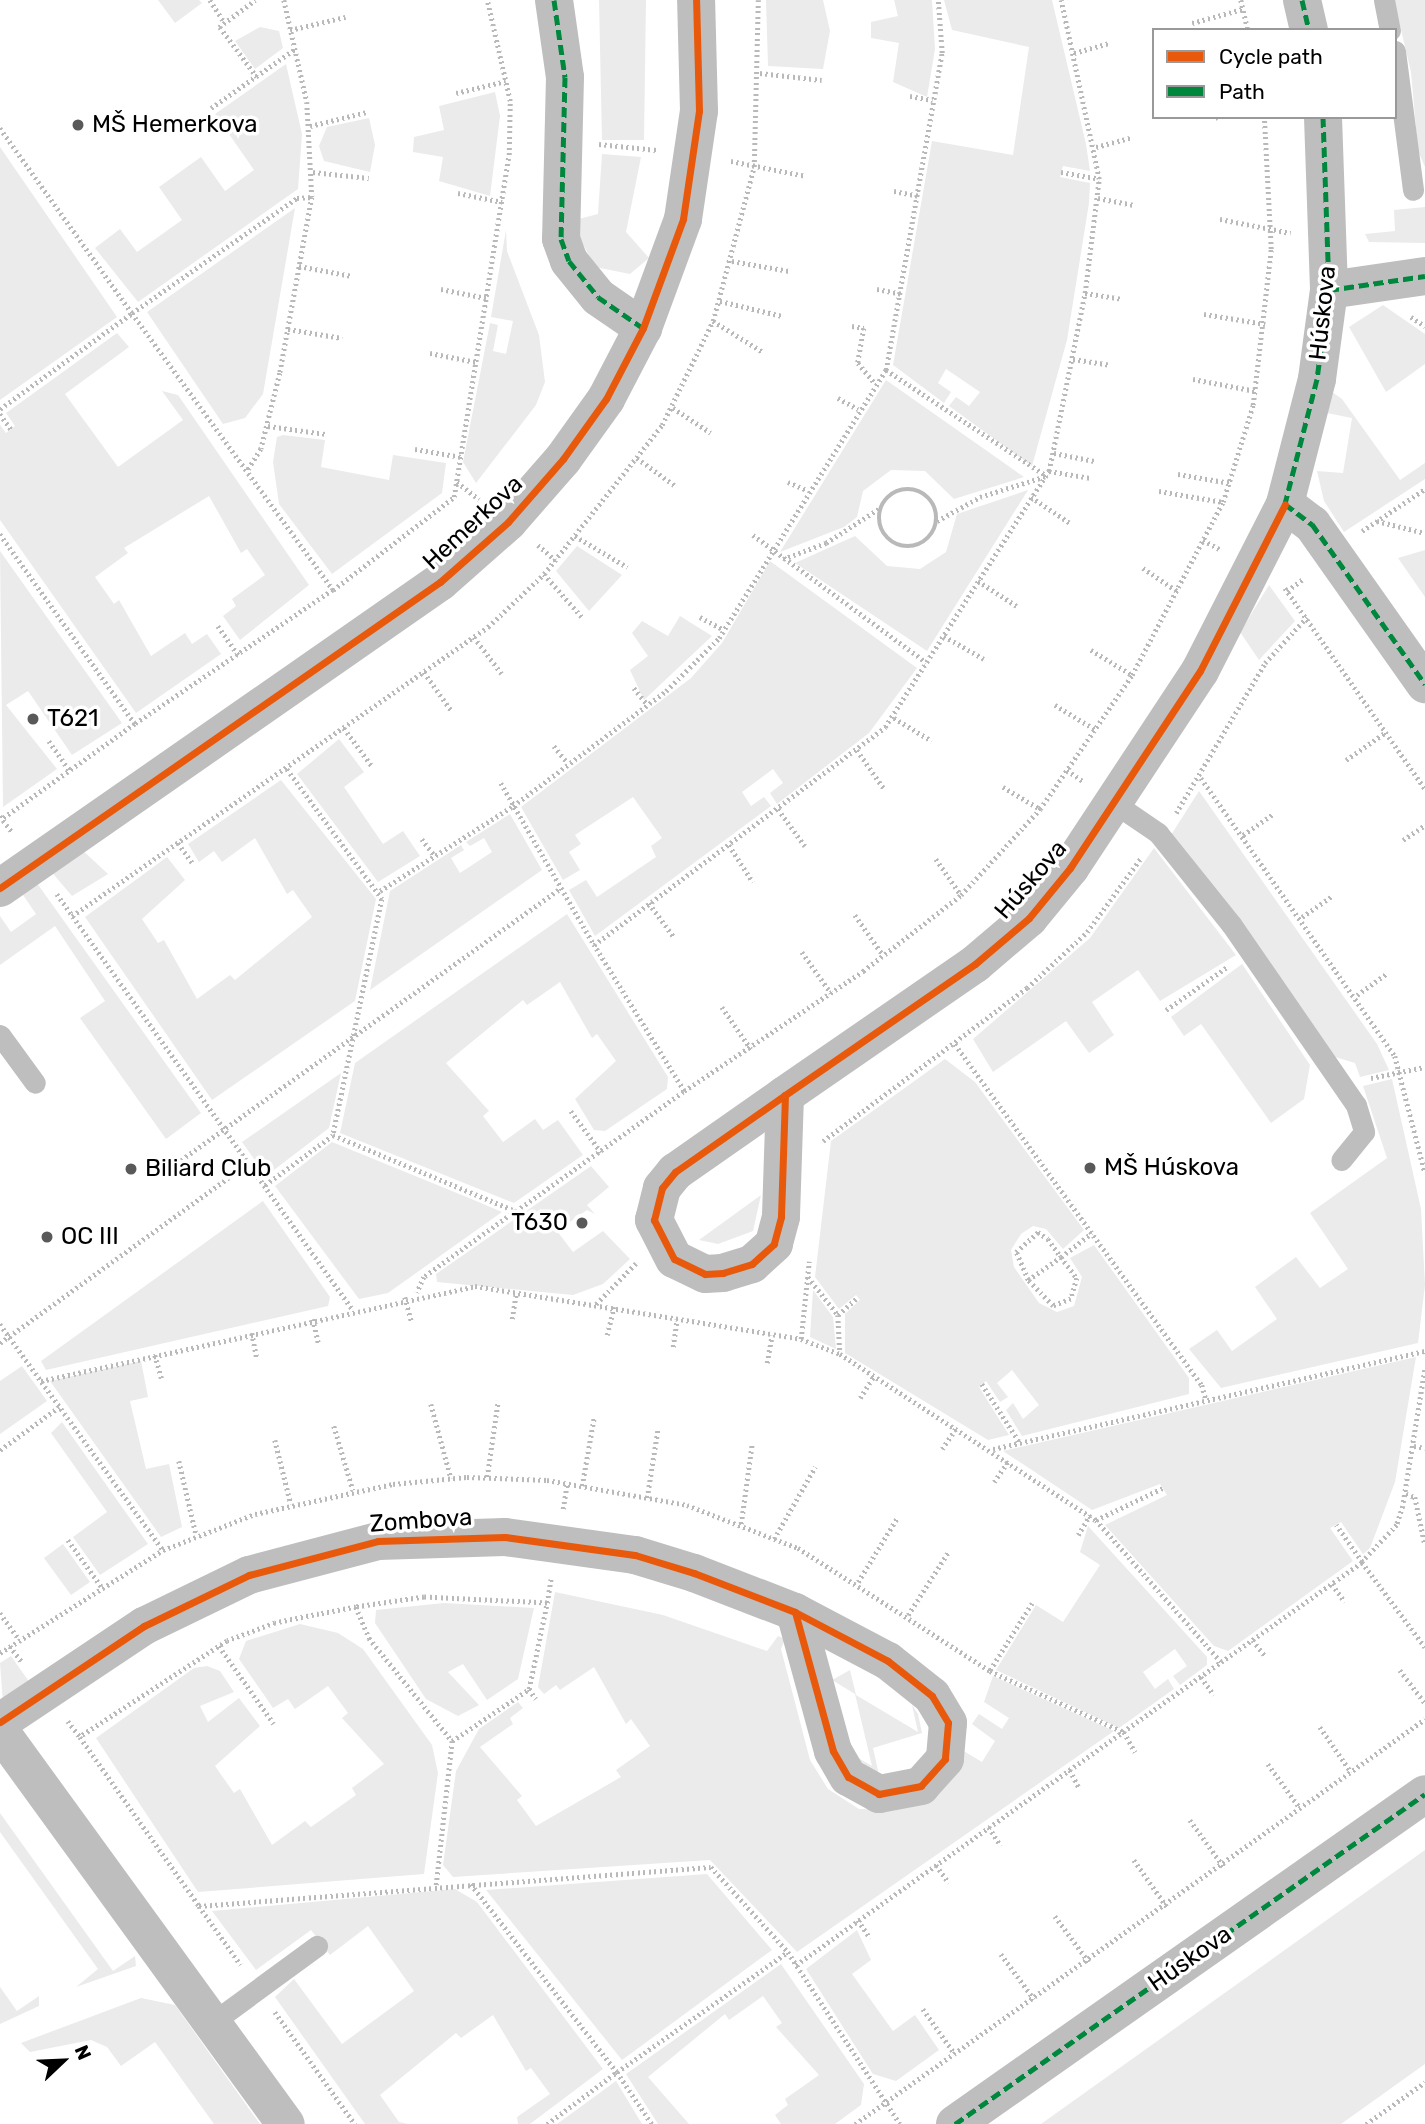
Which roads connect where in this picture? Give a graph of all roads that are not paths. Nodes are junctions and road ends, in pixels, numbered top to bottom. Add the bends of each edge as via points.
1 (554, 0) edge
2 (696, 0) edge
3 (1302, 0) edge
4 (1384, 0) edge
5 (1308, 28) edge
6 (1391, 28) edge
7 (1397, 66) edge
8 (1323, 119) edge
9 (1413, 190) dead end
10 (1425, 276) edge
11 (1329, 290) junction
12 (643, 328) junction
13 (1285, 504) junction
14 (1425, 684) edge
15 (1117, 805) junction
16 (0, 888) edge
17 (0, 1035) edge
18 (35, 1083) dead end
19 (785, 1095) junction
20 (1341, 1160) dead end
21 (795, 1612) junction
22 (0, 1723) edge
23 (0, 1731) edge
24 (1425, 1794) edge
25 (317, 1946) dead end
26 (213, 2021) junction
27 (286, 2124) edge
28 (955, 2124) edge

1 - 12 street via 565,77 561,239 569,261 598,297
2 - 12 street, Hemerkova via 695,153 665,281
3 - 5 street
4 - 6 lane
7 - 9 lane
8 - 11 street, Húskova
10 - 11 street
11 - 13 street, Húskova via 1317,379
12 - 16 street, Hemerkova via 606,399 563,459 484,545 398,613
13 - 14 street via 1312,524
13 - 15 street, Húskova via 1200,671
15 - 19 street, Húskova via 1020,926 975,964
15 - 20 lane via 1158,833 1250,950 1362,1120 1360,1143
17 - 18 lane
19 - 19 street, Húskova via 676,1172 662,1188 654,1220 674,1259 705,1274 752,1264 774,1244 781,1217
21 - 21 street, Zombova via 833,1751 848,1777 879,1794 921,1786 948,1749 943,1708 888,1661
21 - 22 street, Zombova via 635,1555 505,1537 378,1541 304,1556 201,1595
23 - 26 street
24 - 28 street, Húskova
25 - 26 lane
26 - 27 street

